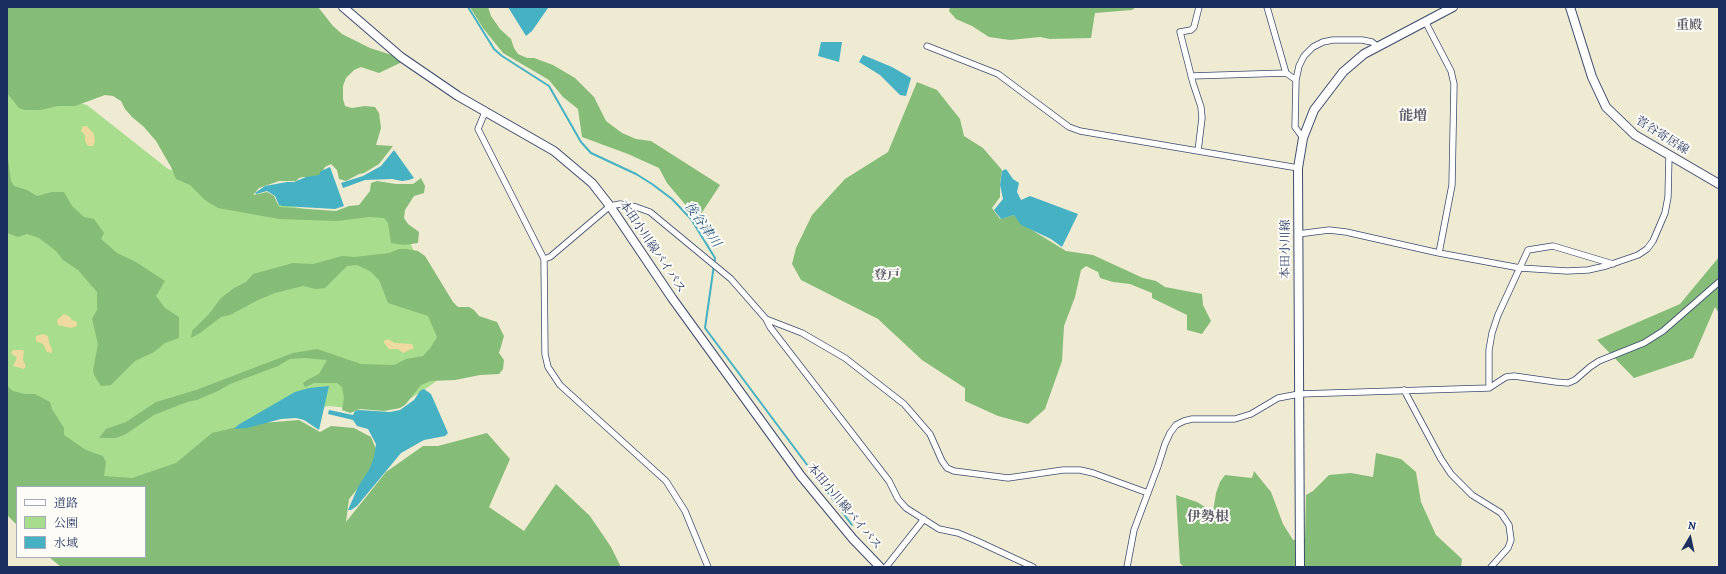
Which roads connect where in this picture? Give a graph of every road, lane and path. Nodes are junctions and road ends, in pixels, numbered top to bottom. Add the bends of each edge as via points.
1 (343, 7) edge
2 (1199, 7) edge
3 (1267, 7) edge
4 (1570, 7) edge
5 (1449, 8) edge
6 (1426, 23) junction
7 (927, 46) dead end
8 (1378, 47) junction
9 (1286, 73) junction
10 (1191, 76) junction
11 (1296, 80) junction
12 (485, 112) junction
13 (1304, 138) junction
14 (1198, 151) junction
15 (1669, 155) junction
16 (1298, 168) junction
17 (1719, 184) edge
18 (610, 206) junction
19 (1298, 234) junction
20 (1438, 253) junction
21 (544, 258) junction
22 (1613, 264) junction
23 (1520, 268) junction
24 (1719, 282) edge
25 (766, 319) junction
26 (1489, 388) junction
27 (1404, 390) junction
28 (1299, 394) junction
29 (1148, 493) junction
30 (924, 519) junction
31 (708, 567) edge
32 (880, 567) edge
33 (886, 567) edge
34 (1033, 567) edge
35 (1127, 567) edge
36 (1300, 567) edge
37 (1491, 567) edge

1 - 12 main road, 本田小川線バイパス via 401,56
2 - 10 street via 1194,27 1180,32
3 - 9 street
4 - 15 main road, 菅谷寄居線 via 1592,77 1606,108 1635,135
5 - 6 main road, 本田小川線
6 - 8 main road, 本田小川線
6 - 20 street via 1451,71 1454,84 1452,185
7 - 14 street via 998,74 1069,128
8 - 11 street via 1372,42 1362,40 1323,42 1304,56
8 - 13 main road, 本田小川線 via 1364,54 1333,84 1314,110
9 - 10 street
9 - 11 street
10 - 14 street via 1202,107
11 - 13 street via 1295,127
12 - 18 main road, 本田小川線バイパス via 560,156 592,183
12 - 21 street via 478,129
13 - 16 main road, 本田小川線
14 - 16 street
15 - 17 main road, 菅谷寄居線
15 - 22 street via 1668,197 1654,241 1638,255
16 - 19 main road, 本田小川線
18 - 21 street via 550,257
18 - 25 street via 620,204 650,212 731,279
18 - 32 main road, 本田小川線バイパス via 672,298 801,476 826,509
19 - 20 street via 1329,230 1346,232
19 - 28 main road, 本田小川線
20 - 23 street
21 - 31 street via 545,354 548,367 560,385 666,481 685,511
22 - 23 street via 1588,270 1567,271
22 - 23 street via 1553,246 1528,250
23 - 26 street via 1492,332 1489,350
24 - 26 street via 1663,331 1599,361 1575,380 1556,382 1514,376 1506,377
25 - 29 street via 802,333 845,358 898,399 930,434 947,468 1008,478 1080,470
25 - 30 street via 889,481 898,499 906,508
26 - 27 street
27 - 28 street
27 - 37 street via 1451,474 1472,495 1501,513 1509,524 1511,540 1508,548
28 - 29 street via 1278,398 1251,414 1235,419 1192,419 1176,425 1165,444
28 - 36 main road, 本田小川線
29 - 35 street via 1134,530
30 - 33 street
30 - 34 street via 939,528 958,533

